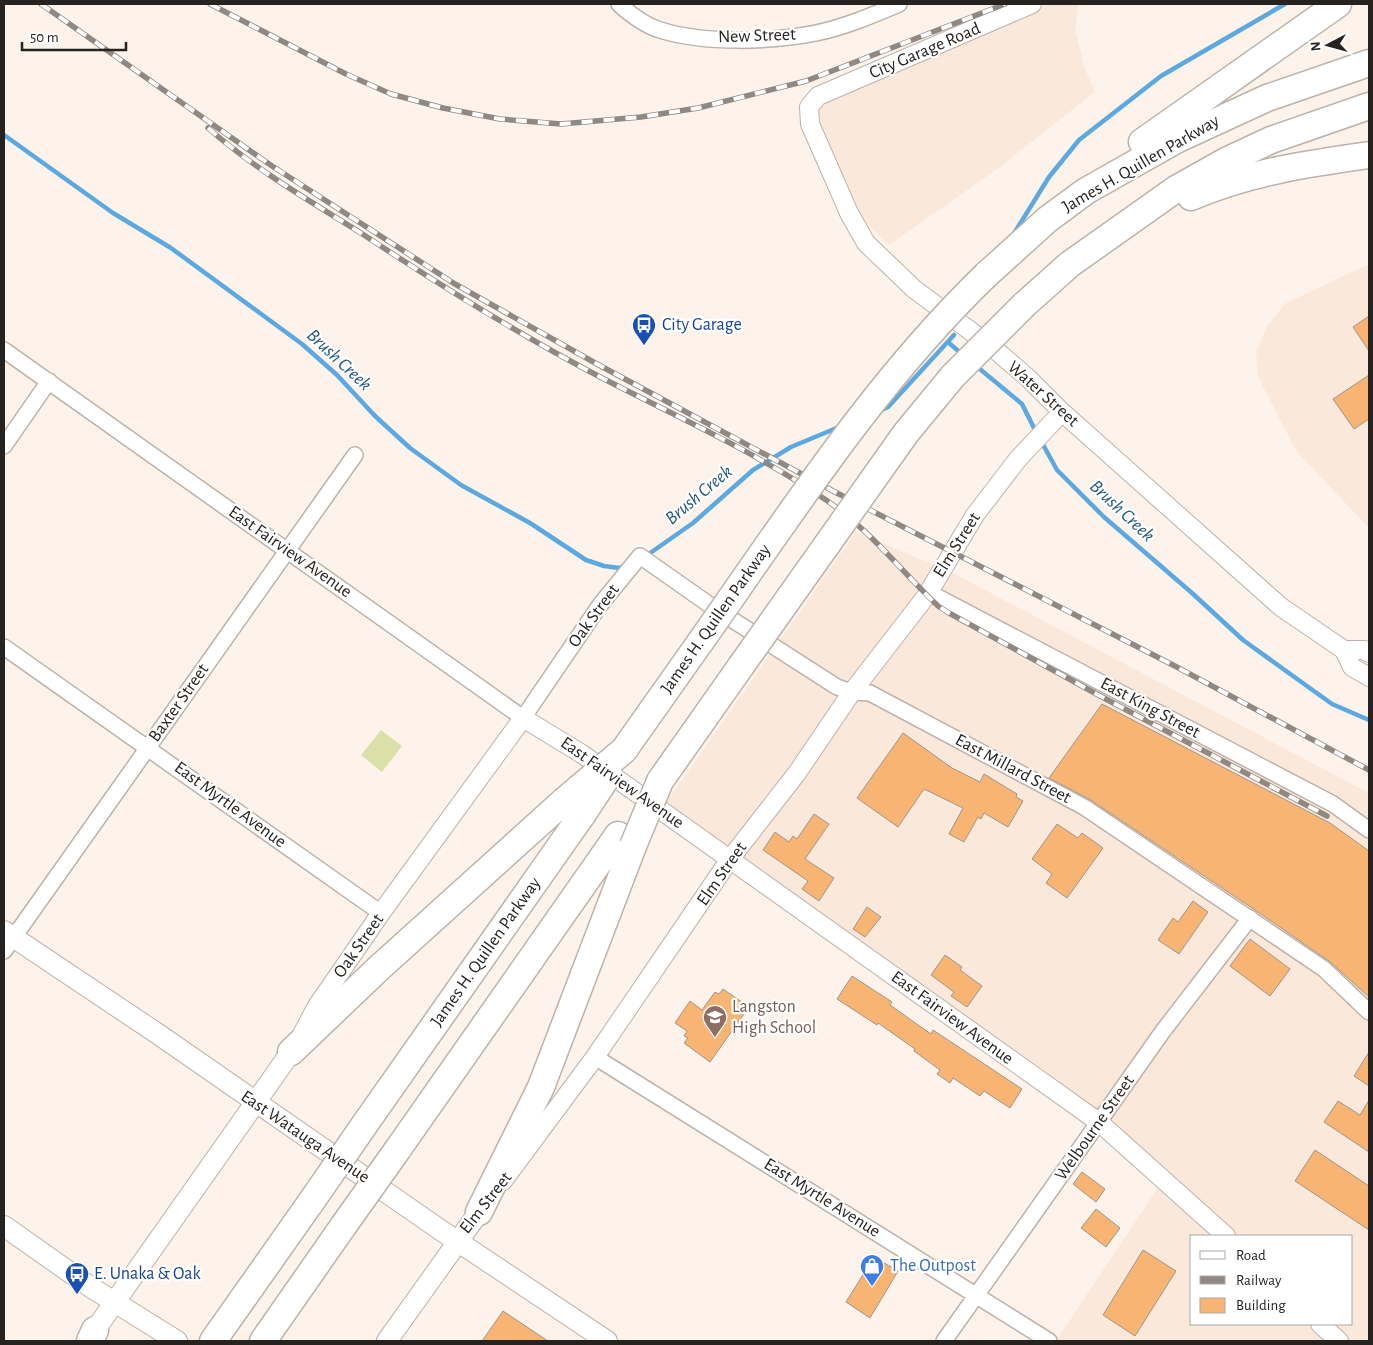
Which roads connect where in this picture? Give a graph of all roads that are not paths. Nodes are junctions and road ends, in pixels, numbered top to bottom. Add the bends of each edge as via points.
1 (619, 4) edge
2 (899, 4) edge
3 (1032, 4) edge
4 (1338, 4) edge
5 (1369, 63) edge
6 (818, 96) joint
7 (1369, 106) edge
8 (1369, 154) edge
9 (1086, 191) junction
10 (1141, 216) junction
11 (4, 350) edge
12 (50, 381) junction
13 (1056, 418) junction
14 (4, 446) edge
15 (355, 455) dead end
16 (287, 550) junction
17 (640, 556) joint
18 (928, 592) junction
19 (4, 647) edge
20 (1344, 650) junction
21 (1369, 653) edge
22 (1369, 677) edge
23 (852, 692) junction
24 (523, 718) junction
25 (148, 747) junction
26 (573, 808) junction
27 (1369, 830) edge
28 (625, 840) junction
29 (730, 859) junction
30 (381, 913) junction
31 (1250, 918) junction
32 (7, 940) edge
33 (1369, 1012) edge
34 (291, 1052) junction
35 (595, 1057) junction
36 (254, 1103) junction
37 (1100, 1124) junction
38 (479, 1212) junction
39 (4, 1226) edge
40 (1225, 1235) edge
41 (457, 1241) junction
42 (976, 1294) junction
43 (114, 1303) junction
44 (1321, 1325) edge
45 (218, 1333) edge
46 (90, 1338) edge
47 (177, 1341) edge
48 (263, 1341) edge
49 (387, 1341) edge
50 (607, 1341) edge
51 (944, 1341) edge
52 (1049, 1341) edge
53 (1339, 1341) edge

1 - 2 street, New Street via 642,22 660,30 716,39 816,33
3 - 6 street, City Garage Road
4 - 9 highway via 1109,166
5 - 9 highway, James H. Quillen Parkway via 1221,117
6 - 13 street, Water Street via 809,107 810,124 849,213 866,243 914,289 1028,378
7 - 10 highway via 1271,140 1226,161 1176,189
8 - 10 highway via 1250,175
9 - 26 highway, James H. Quillen Parkway, bridge via 1048,219 986,275 922,342 852,428 629,743
10 - 28 highway, bridge via 1070,264 1024,305 976,351 906,433 666,773 638,806
11 - 12 street, East Fairview Avenue
12 - 14 street
12 - 16 street, East Fairview Avenue
13 - 18 street, Elm Street via 1018,459 974,515
13 - 20 street, Water Street via 1281,607
15 - 16 street, Baxter Street
16 - 24 street, East Fairview Avenue
16 - 25 street, Baxter Street
17 - 23 street, East Millard Street via 769,645 837,688
17 - 24 street, Oak Street via 600,605
18 - 23 street, Elm Street
18 - 27 street, East King Street via 1333,804
19 - 25 street, East Myrtle Avenue
20 - 21 street, Water Street
20 - 22 street, Water Street via 1352,667
23 - 29 street, Elm Street via 797,773
23 - 31 street, East Millard Street via 870,693 1084,807
24 - 29 street, East Fairview Avenue via 582,754
24 - 30 street, Oak Street
25 - 30 street, East Myrtle Avenue
25 - 32 street, Baxter Street
26 - 34 highway via 379,968
26 - 45 highway, James H. Quillen Parkway, bridge via 365,1124
28 - 38 highway via 542,1087
28 - 48 highway, bridge via 398,1149
29 - 35 street, Elm Street
29 - 37 street, East Fairview Avenue
30 - 34 street, Oak Street via 317,1006
31 - 33 street, East Millard Street via 1324,969
31 - 37 street, Welbourne Street via 1163,1031
32 - 36 main road, East Watauga Avenue via 158,1034
34 - 36 main road, Oak Street
35 - 38 street, Elm Street
35 - 42 street, East Myrtle Avenue
36 - 41 main road, East Watauga Avenue
36 - 43 main road, Oak Street
37 - 40 street, East Fairview Avenue
37 - 42 street, Welbourne Street
38 - 41 main road, Elm Street
39 - 43 main road
41 - 49 main road, Elm Street
41 - 50 main road, East Watauga Avenue
42 - 51 street, Welbourne Street
42 - 52 street, East Myrtle Avenue
43 - 46 main road, Oak Street
43 - 47 main road
44 - 53 street

